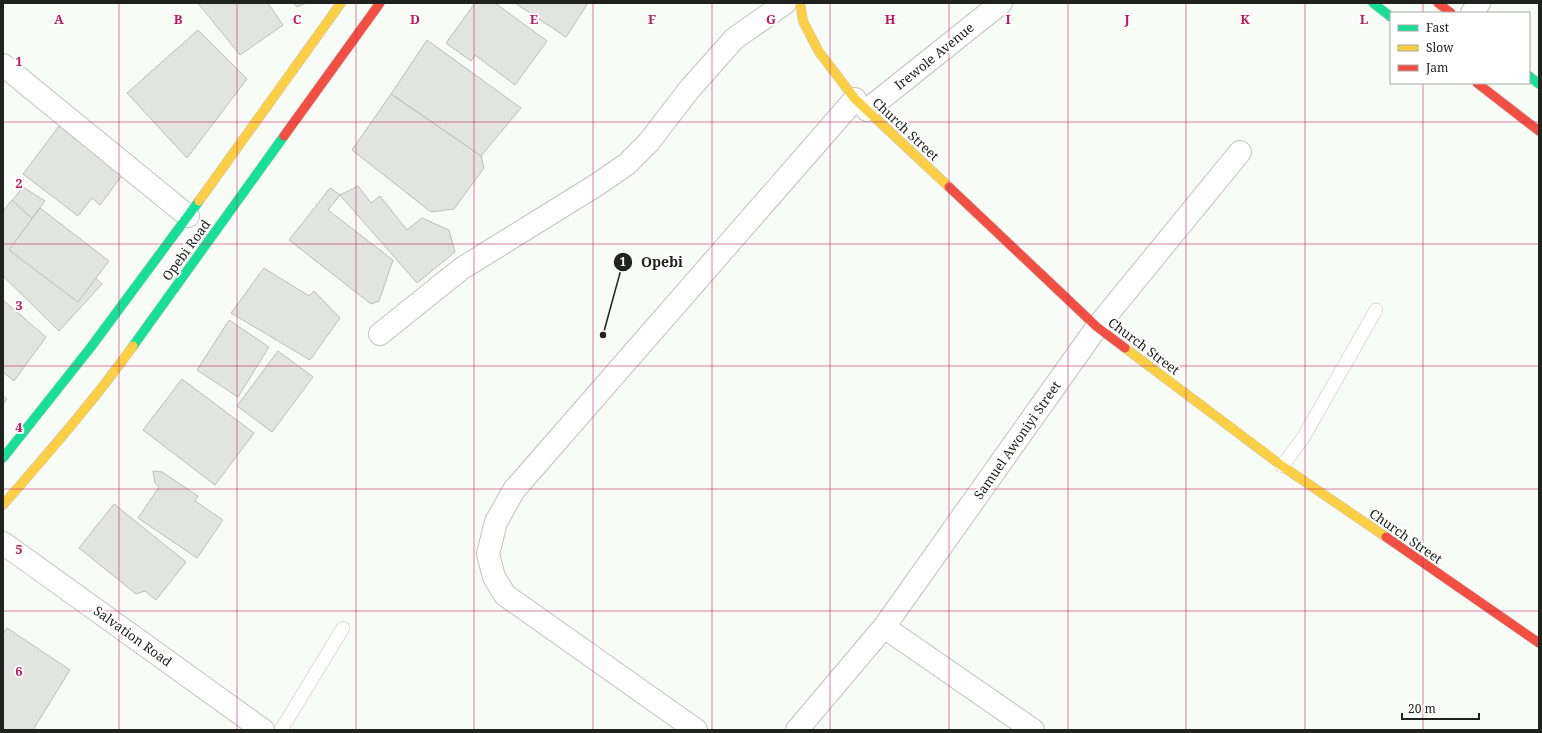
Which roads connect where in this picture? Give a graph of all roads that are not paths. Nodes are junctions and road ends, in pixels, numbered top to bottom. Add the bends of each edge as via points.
1 (341, 3) edge
2 (380, 3) edge
3 (785, 3) edge
4 (800, 3) edge
5 (1001, 3) edge
6 (1373, 3) edge
7 (1438, 3) edge
8 (1479, 3) edge
9 (1450, 12) edge
10 (1473, 12) edge
11 (1390, 16) edge
12 (3, 65) edge
13 (1530, 77) edge
14 (1478, 84) edge
15 (1539, 84) edge
16 (861, 104) junction
17 (1539, 131) edge
18 (1240, 152) dead end
19 (188, 216) junction
20 (1376, 310) dead end
21 (1097, 327) junction
22 (380, 334) dead end
23 (3, 458) edge
24 (1282, 466) junction
25 (3, 505) edge
26 (3, 543) edge
27 (884, 627) junction
28 (343, 628) dead end
29 (1539, 643) edge
30 (263, 730) edge
31 (281, 730) edge
32 (696, 730) edge
33 (797, 730) edge
34 (1032, 730) edge

1 - 19 main road, Opebi Road
2 - 25 main road, Opebi Road via 118,367
3 - 22 street via 734,39 688,91 649,142 627,164 461,269
4 - 16 main road, Church Street via 803,21 819,52
5 - 16 street, Irewole Avenue
6 - 11 main road
7 - 9 main road
8 - 10 street
12 - 19 street
13 - 15 main road
14 - 17 main road
16 - 21 main road, Church Street
16 - 32 street, Irewole Avenue via 514,490 496,522 488,554 494,577 505,594
18 - 21 street, Samuel Awoniyi Street
19 - 23 main road, Opebi Road via 64,384
20 - 24 lane via 1302,438
21 - 24 main road, Church Street
21 - 27 street, Samuel Awoniyi Street
24 - 29 main road, Church Street
26 - 30 street, Salvation Road
27 - 33 street, Samuel Awoniyi Street
27 - 34 street
28 - 31 lane

